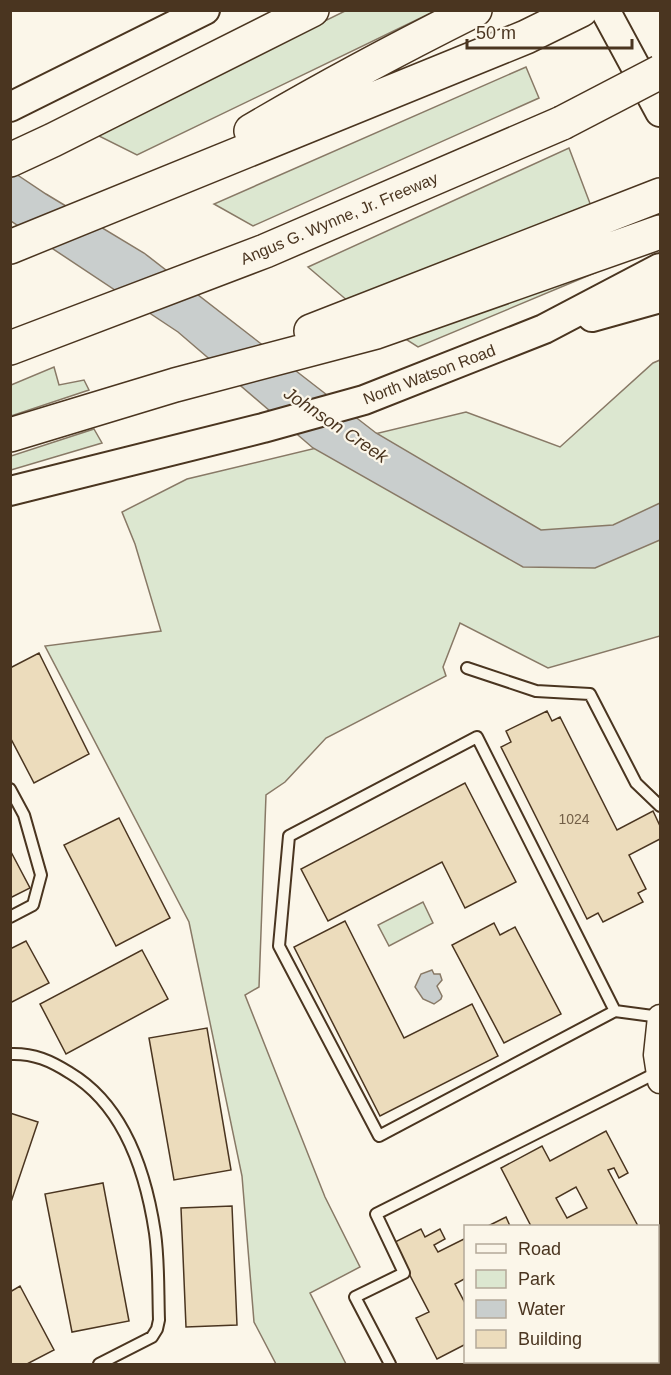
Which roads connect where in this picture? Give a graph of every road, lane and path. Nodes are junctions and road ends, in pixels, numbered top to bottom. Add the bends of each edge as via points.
1 (205, 10) edge
2 (312, 10) edge
3 (475, 10) edge
4 (581, 10) edge
5 (605, 10) edge
6 (660, 72) edge
7 (10, 107) edge
8 (660, 112) edge
9 (10, 160) edge
10 (157, 188) junction
11 (660, 195) edge
12 (660, 232) edge
13 (10, 247) edge
14 (660, 249) edge
15 (660, 268) edge
16 (632, 283) junction
17 (660, 298) edge
18 (544, 329) junction
19 (24, 343) edge
20 (175, 385) junction
21 (10, 435) edge
22 (10, 491) edge
23 (467, 668) dead end
24 (10, 789) edge
25 (660, 806) edge
26 (10, 917) edge
27 (615, 1011) junction
28 (660, 1017) edge
29 (10, 1054) edge
30 (660, 1076) edge
31 (99, 1365) edge
32 (390, 1365) edge

1 - 7 main road
2 - 9 highway
3 - 10 highway via 304,100
4 - 10 highway via 526,37
5 - 8 main road
6 - 19 highway, Angus G. Wynne, Jr. Freeway, bridge via 562,123 265,251
10 - 13 highway
11 - 20 highway
12 - 20 highway via 376,332
14 - 16 main road
15 - 16 main road, North Watson Road
16 - 18 main road, North Watson Road
17 - 18 main road
18 - 22 main road, North Watson Road via 364,400
20 - 21 highway
23 - 25 lane via 536,691 590,694 636,783
24 - 26 lane via 24,815 41,875 33,905
27 - 27 lane via 378,1136 279,946 289,836 477,737
27 - 28 lane
28 - 30 street via 656,1055
29 - 31 lane via 51,1061 80,1078 109,1106 141,1169 155,1234 159,1320 152,1337
30 - 32 lane via 376,1214 404,1273 354,1297

